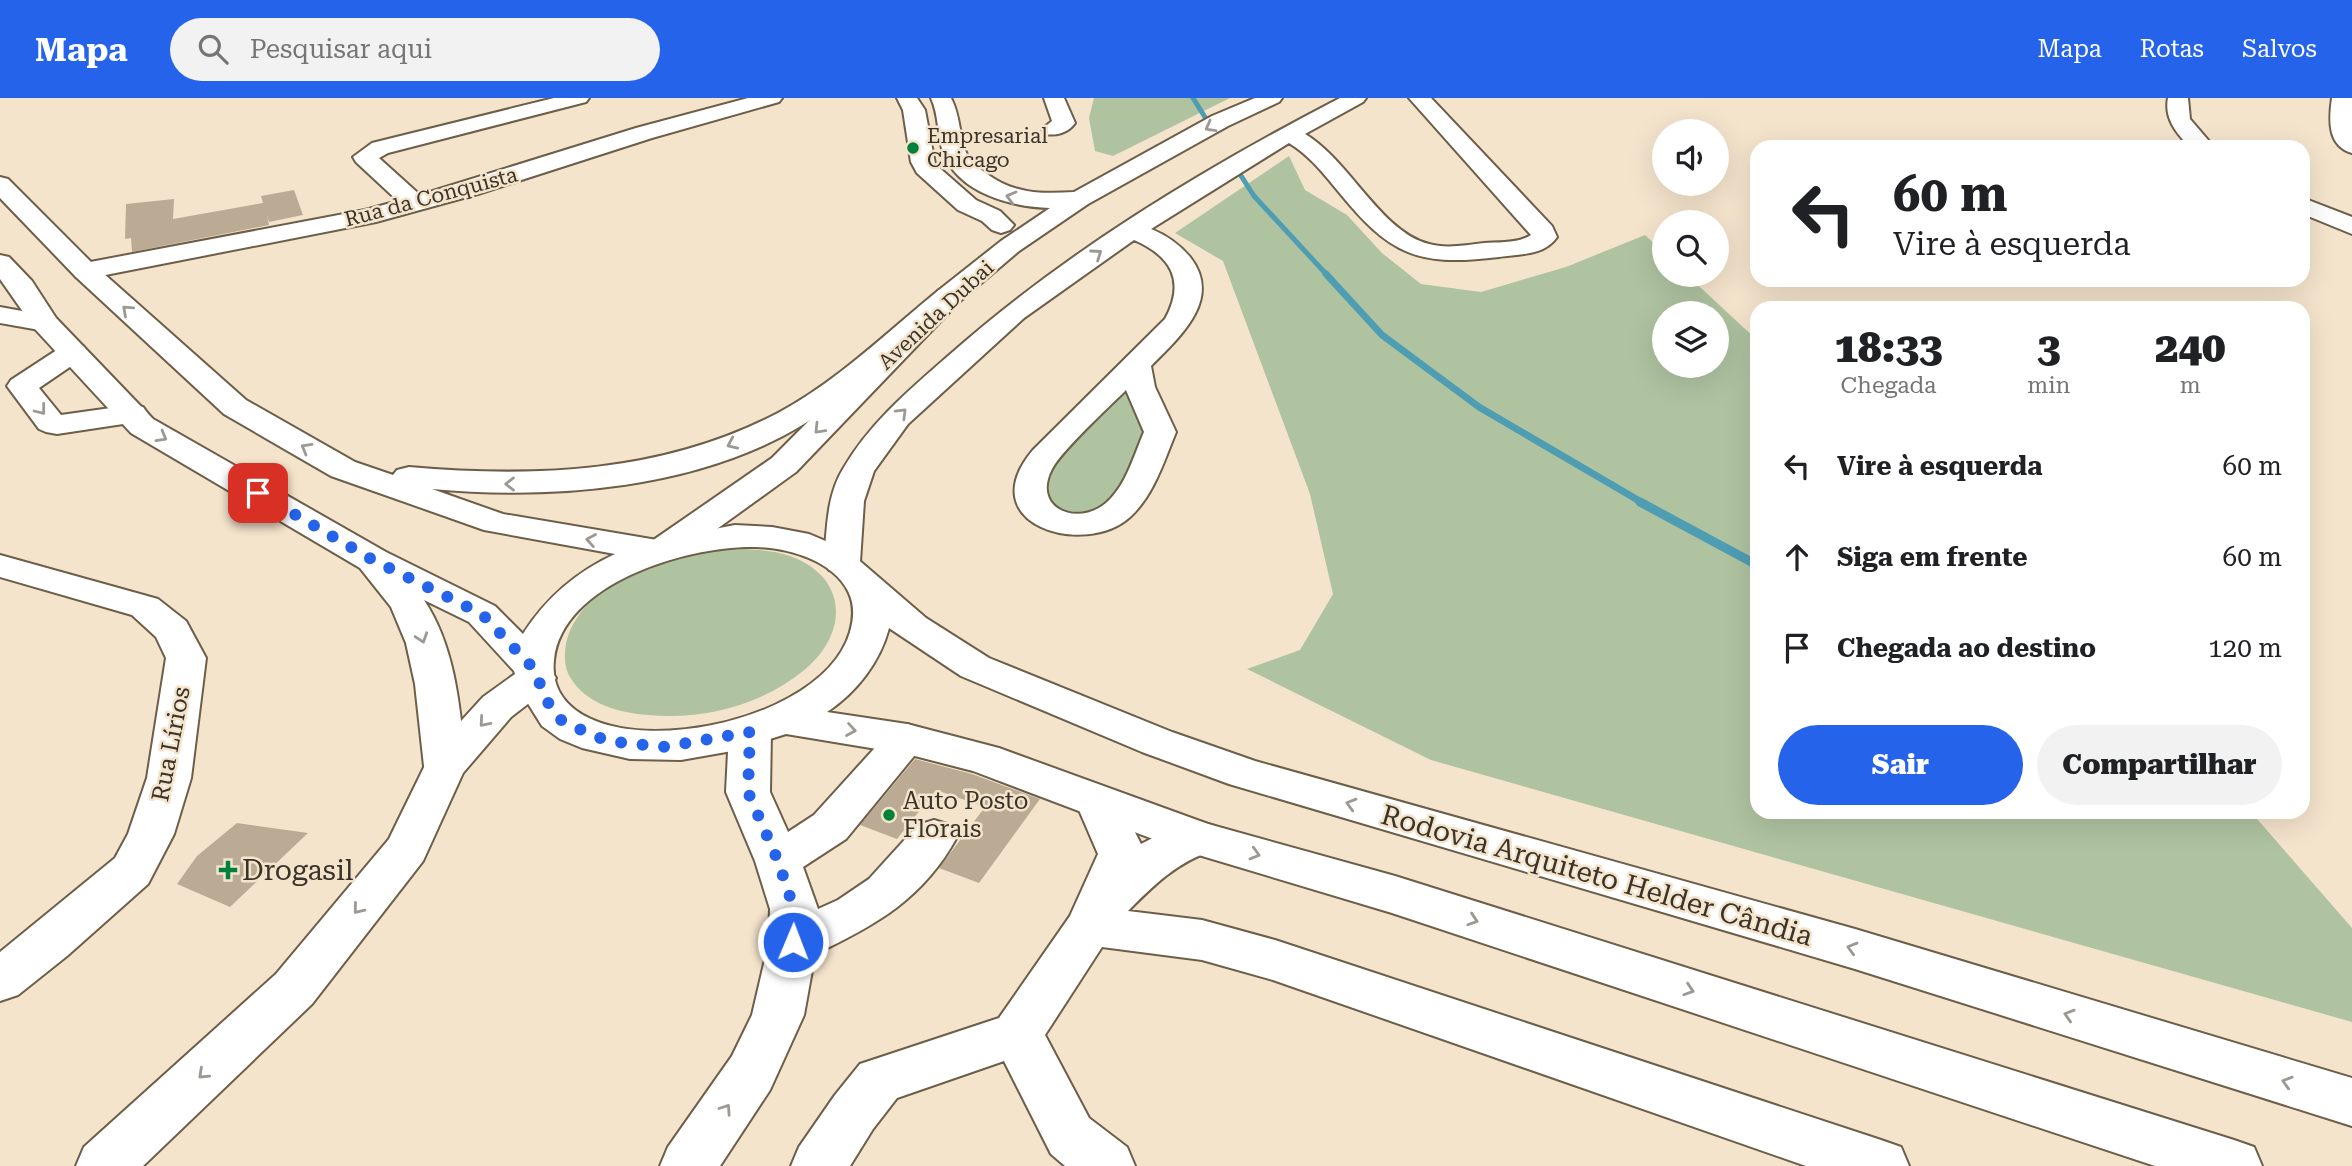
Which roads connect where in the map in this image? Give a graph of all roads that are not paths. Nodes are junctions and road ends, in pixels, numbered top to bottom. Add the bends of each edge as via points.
1 (579, 98) edge
2 (772, 98) edge
3 (906, 98) edge
4 (940, 98) edge
5 (1054, 98) edge
6 (1419, 98) edge
7 (2178, 98) edge
8 (2342, 98) edge
9 (1348, 100) edge
10 (1284, 112) edge
11 (1053, 129) dead end
12 (2197, 140) edge
13 (2352, 146) edge
14 (0, 184) edge
15 (1079, 200) junction
16 (415, 204) junction
17 (2310, 208) edge
18 (2352, 226) edge
19 (1131, 230) junction
20 (1010, 246) junction
21 (0, 263) edge
22 (85, 271) junction
23 (949, 296) junction
24 (0, 315) edge
25 (45, 323) junction
26 (73, 352) junction
27 (1136, 365) junction
28 (132, 414) junction
29 (343, 469) junction
30 (662, 550) junction
31 (373, 560) junction
32 (0, 566) edge
33 (855, 576) junction
34 (535, 673) junction
35 (767, 725) junction
36 (907, 739) junction
37 (445, 766) junction
38 (1098, 803) junction
39 (934, 837) dead end
40 (1198, 838) junction
41 (778, 861) junction
42 (1094, 919) junction
43 (793, 942) junction
44 (0, 980) edge
45 (1017, 1034) junction
46 (2352, 1102) edge
47 (104, 1166) edge
48 (688, 1166) edge
49 (819, 1166) edge
50 (1107, 1166) edge
51 (1881, 1166) edge
52 (2234, 1166) edge

1 - 16 main road via 380,148 363,157
2 - 16 main road, Rua da Conquista
3 - 20 main road via 914,110 926,168 967,205 999,223
15 -> 4 main road via 1010,198 984,185 956,156
5 - 11 main road via 1064,123
6 - 10 main road via 1544,237 1533,245 1438,254 1421,250 1357,200
7 - 12 main road via 2179,120
8 - 13 main road via 2340,127
9 - 10 main road, Avenida Dubai
10 -> 15 main road, Avenida Dubai via 1220,121
10 - 19 main road, Avenida Dubai
14 - 22 main road
15 - 20 main road, Avenida Dubai
16 - 22 main road, Rua da Conquista
17 - 18 main road
19 - 27 main road via 1176,254 1188,286 1184,313
33 -> 19 main road, Avenida Dubai via 847,501 858,471 897,417 1014,312 1055,257
20 - 23 main road, Avenida Dubai
21 - 25 main road via 22,286
29 -> 22 main road via 235,407
23 -> 29 main road via 837,388 783,422 660,469 598,479 513,484
23 -> 30 main road, Avenida Dubai via 784,465
24 - 25 main road
25 - 26 main road
26 - 28 main road
26 -> 28 main road via 22,386 50,422 57,425
27 - 27 main road via 1035,469 1030,496 1043,516 1062,523 1102,519 1115,513 1133,493 1160,432 1140,387
28 -> 31 main road via 142,426
30 -> 29 main road via 496,523
30 - 33 main road, Rodovia Arquiteto Helder Cândia via 701,539 779,538 826,553
30 - 34 main road via 593,581 561,607 541,637
31 - 34 main road via 482,614
31 -> 37 main road via 409,606 421,632 438,694
32 - 44 main road, Rua Lírios via 145,607 172,629 186,658 169,778 151,834 132,871
33 - 35 main road, Avenida Dubai via 873,627 857,662 827,692
46 -> 33 main road, Rodovia Arquiteto Helder Cândia via 1855,949 1244,773 975,667 912,627
34 - 35 main road via 551,709 563,722 607,741 663,747
34 -> 37 main road via 497,707
35 -> 36 main road
35 - 41 main road via 748,792
36 - 38 main road via 984,759
36 - 41 main road via 830,827
37 -> 47 main road via 407,849 294,989
38 - 40 main road
38 - 42 main road via 1121,854
39 - 43 main road via 886,892 855,913
40 - 42 main road via 1146,862
40 -> 52 main road via 1408,899
41 - 43 main road via 794,909
42 - 45 main road
42 - 51 main road via 1275,960
48 -> 43 main road via 751,1073 778,1015
45 - 49 main road via 879,1081
45 - 50 main road via 1070,1136

